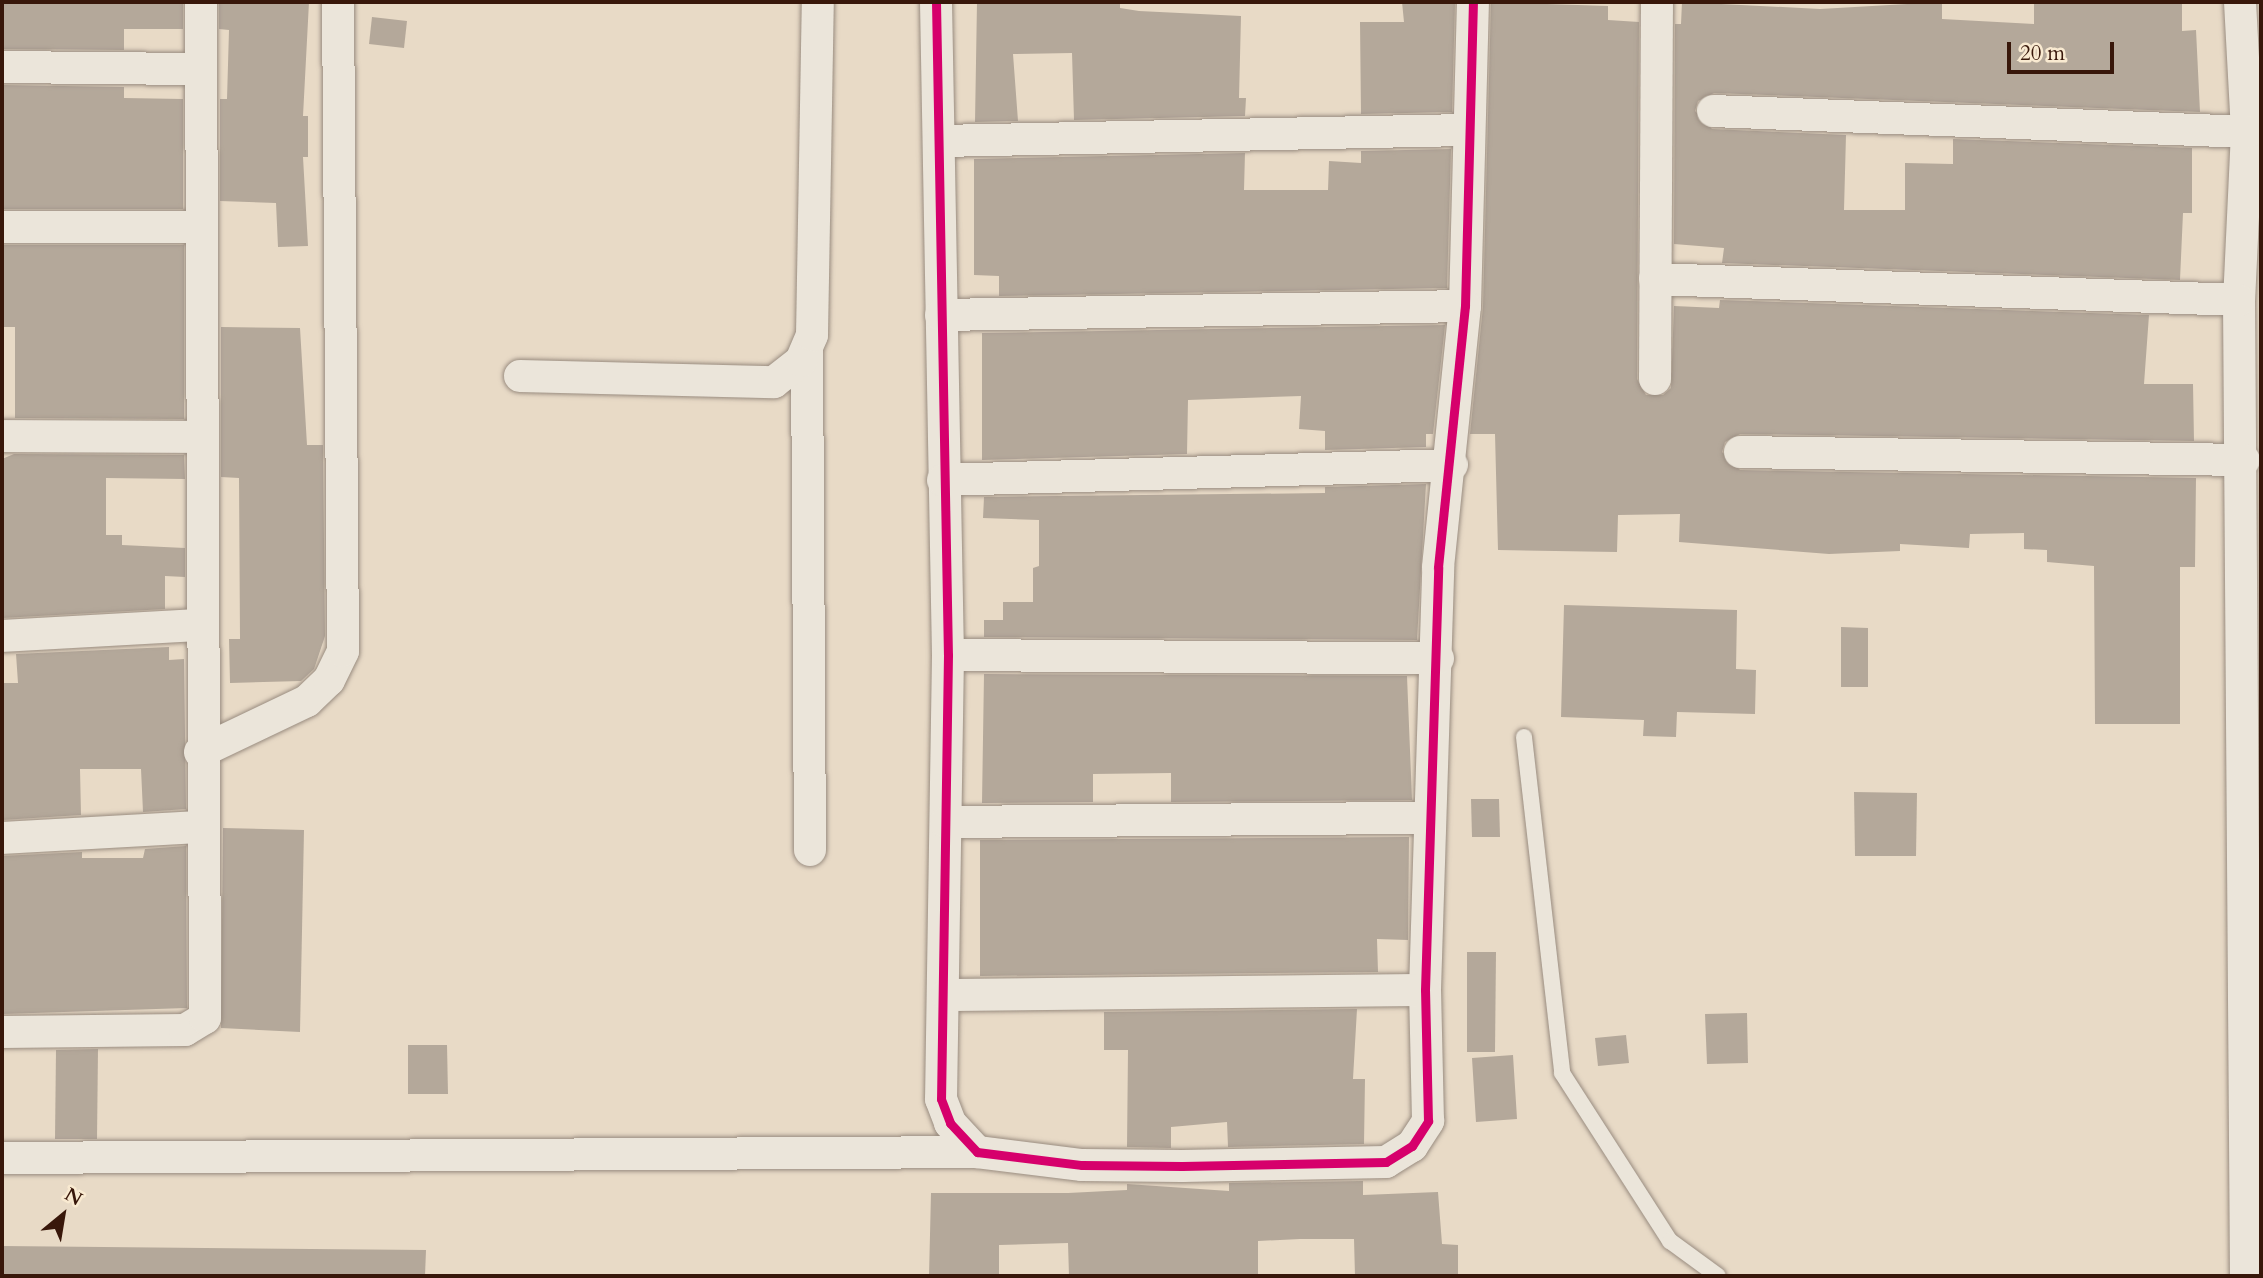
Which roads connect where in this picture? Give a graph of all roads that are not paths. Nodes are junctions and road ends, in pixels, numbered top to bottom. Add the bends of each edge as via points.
1 (201, 2) edge
2 (338, 2) edge
3 (818, 2) edge
4 (936, 2) edge
5 (1473, 2) edge
6 (1657, 2) edge
7 (2247, 5) edge
8 (2, 67) edge
9 (199, 69) junction
10 (1713, 111) dead end
11 (1467, 130) junction
12 (2248, 132) junction
13 (940, 141) junction
14 (2, 227) edge
15 (200, 227) junction
16 (1655, 279) junction
17 (2239, 300) junction
18 (1465, 306) junction
19 (941, 315) junction
20 (807, 349) junction
21 (520, 376) dead end
22 (1655, 379) dead end
23 (2, 436) edge
24 (200, 437) junction
25 (1740, 452) dead end
26 (2244, 460) junction
27 (1452, 465) junction
28 (943, 480) junction
29 (200, 625) junction
30 (2, 636) edge
31 (948, 655) junction
32 (1438, 658) junction
33 (2252, 698) edge
34 (1524, 737) dead end
35 (200, 752) junction
36 (1429, 818) junction
37 (946, 822) junction
38 (201, 827) junction
39 (2, 838) edge
40 (810, 850) dead end
41 (2253, 904) edge
42 (1425, 990) junction
43 (947, 995) junction
44 (2, 1032) edge
45 (2253, 1100) edge
46 (977, 1152) junction
47 (2, 1158) edge
48 (1717, 1276) edge
49 (2246, 1276) edge

1 - 9 street
2 - 35 street via 343,650 329,680 307,701
3 - 20 street via 812,335
4 - 13 street
5 - 11 street
6 - 16 street
7 - 12 street
8 - 9 street
9 - 15 street
10 - 12 street
11 - 13 street
11 - 18 street
12 - 17 street
13 - 19 street
14 - 15 street
15 - 24 street
16 - 17 street
16 - 22 street
17 - 26 street
18 - 19 street
18 - 27 street
19 - 28 street
20 - 21 street via 774,382
20 - 40 street
23 - 24 street
24 - 29 street
25 - 26 street
26 - 33 street
27 - 28 street
27 - 32 street via 1438,567
28 - 31 street
29 - 30 street
29 - 35 street
31 - 32 street
31 - 37 street
32 - 36 street
33 - 41 street
34 - 48 lane via 1562,1073 1670,1241
35 - 38 street
36 - 37 street via 1205,815
36 - 42 street
37 - 43 street
38 - 39 street
38 - 44 street via 207,846 204,1021 185,1030
41 - 45 street
42 - 43 street
42 - 46 street via 1427,1121 1412,1146 1385,1162 1082,1166
43 - 46 street via 941,1099 950,1123
45 - 49 street
46 - 47 street

